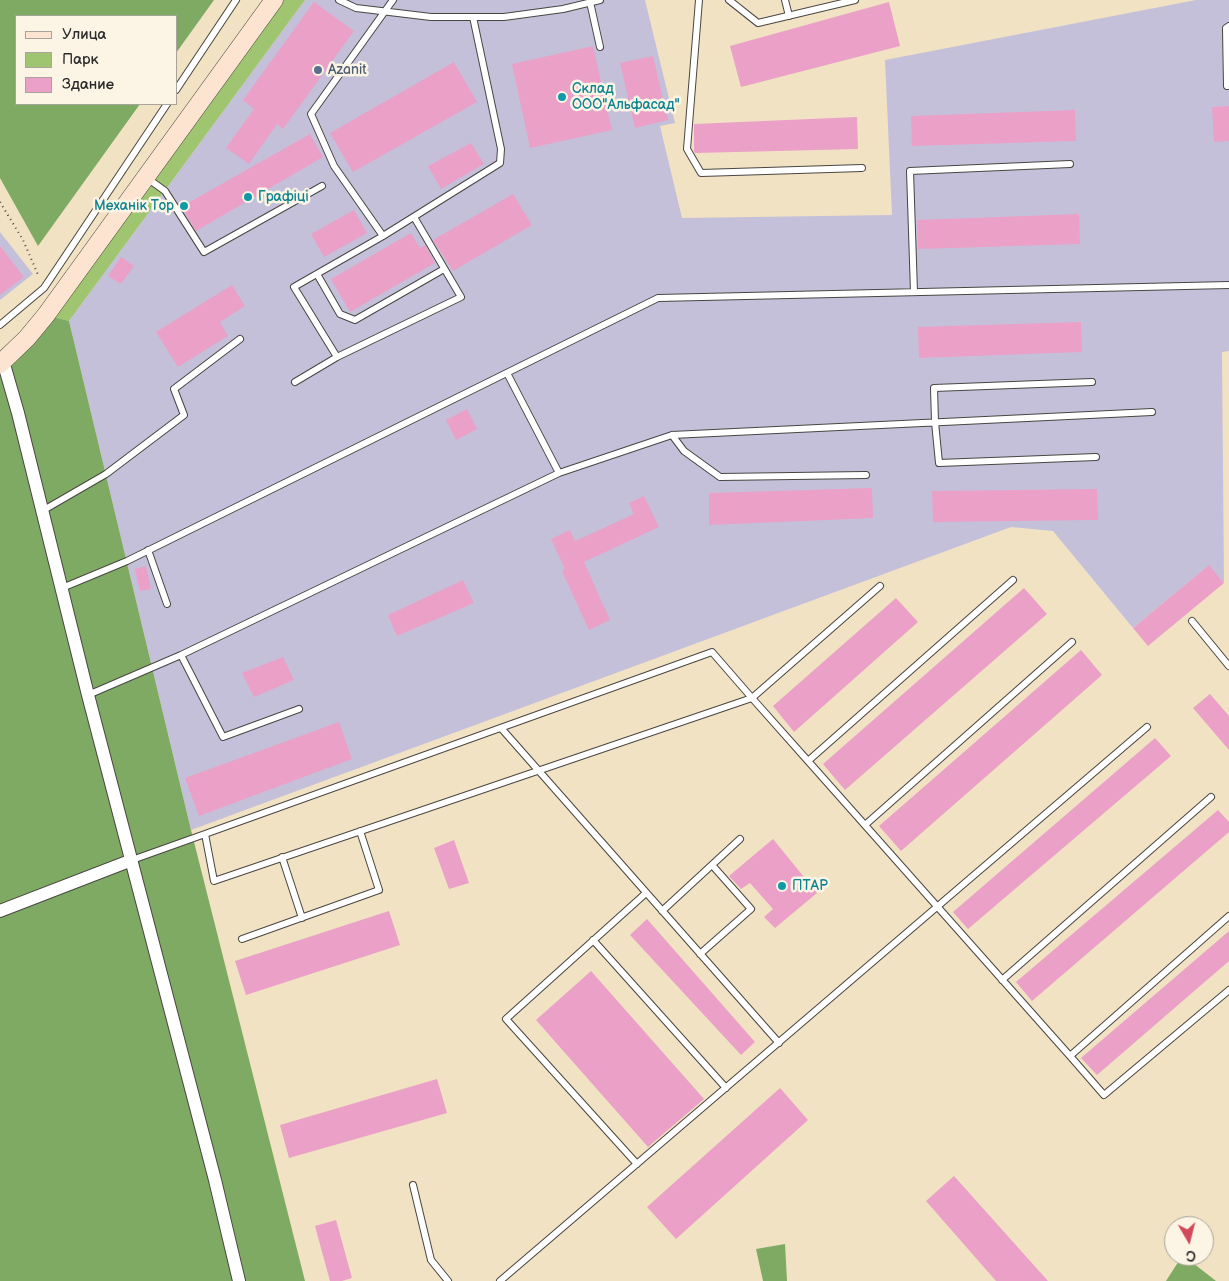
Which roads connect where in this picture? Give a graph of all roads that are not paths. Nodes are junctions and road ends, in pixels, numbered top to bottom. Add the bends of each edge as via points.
1 (236, 0) edge
2 (274, 0) edge
3 (339, 0) edge
4 (393, 0) edge
5 (600, 0) edge
6 (699, 0) edge
7 (729, 0) edge
8 (785, 0) edge
9 (855, 0) edge
10 (590, 2) junction
11 (385, 12) junction
12 (789, 16) junction
13 (473, 17) junction
14 (1229, 26) edge
15 (600, 46) dead end
16 (1229, 86) edge
17 (178, 87) edge
18 (166, 105) edge
19 (1070, 164) dead end
20 (862, 168) dead end
21 (146, 178) junction
22 (322, 186) dead end
23 (414, 217) junction
24 (383, 236) junction
25 (444, 269) junction
26 (317, 274) junction
27 (1229, 285) edge
28 (914, 292) junction
29 (0, 325) edge
30 (240, 339) dead end
31 (337, 358) junction
32 (2, 363) edge
33 (507, 373) junction
34 (294, 382) dead end
35 (1092, 382) dead end
36 (1152, 412) dead end
37 (935, 422) junction
38 (672, 435) junction
39 (1096, 457) dead end
40 (559, 473) junction
41 (866, 474) dead end
42 (42, 511) junction
43 (148, 550) junction
44 (1013, 580) dead end
45 (880, 586) dead end
46 (62, 588) junction
47 (167, 604) dead end
48 (1192, 621) dead end
49 (1072, 642) dead end
50 (181, 655) junction
51 (1229, 666) edge
52 (88, 695) junction
53 (752, 698) junction
54 (299, 709) dead end
55 (1147, 727) dead end
56 (501, 728) junction
57 (808, 761) junction
58 (538, 770) junction
59 (1211, 797) dead end
60 (865, 825) junction
61 (360, 831) junction
62 (205, 834) junction
63 (740, 839) dead end
64 (282, 857) junction
65 (132, 860) junction
66 (712, 865) junction
67 (646, 893) junction
68 (937, 906) junction
69 (0, 911) edge
70 (662, 911) junction
71 (1229, 916) edge
72 (302, 918) junction
73 (242, 939) dead end
74 (593, 940) junction
75 (700, 954) junction
76 (1002, 980) junction
77 (1229, 990) edge
78 (779, 1043) junction
79 (1070, 1056) junction
80 (726, 1088) junction
81 (638, 1164) junction
82 (413, 1186) dead end
83 (239, 1281) edge
84 (448, 1281) edge
85 (500, 1281) edge

1 - 17 lane
2 - 21 main road
3 - 11 lane via 356,8
4 - 11 lane
5 - 10 lane
6 - 20 lane via 687,149 702,173
7 - 12 lane via 758,23
8 - 12 lane
9 - 12 lane
10 - 13 lane via 504,17
10 - 15 lane
11 - 13 lane
11 - 24 lane via 311,114 334,166
13 - 23 lane via 502,149 500,163
14 - 16 lane via 1226,28
18 - 29 lane via 44,288
19 - 28 lane via 910,172
21 - 22 lane via 165,191 204,252
21 - 32 main road via 46,315
23 - 24 lane
23 - 25 lane
24 - 26 lane
25 - 26 lane via 355,320 340,314
25 - 31 lane via 461,297
26 - 31 lane via 294,287
27 - 28 lane
28 - 33 lane via 658,298
30 - 42 lane via 174,388 184,416 106,474
31 - 34 lane
32 - 42 street
33 - 40 lane
33 - 43 lane
35 - 37 lane via 934,388
36 - 37 lane
37 - 38 lane
37 - 39 lane via 939,463
38 - 40 lane
38 - 41 lane via 684,451 720,477
40 - 50 lane
42 - 46 street
43 - 46 lane
43 - 47 lane
44 - 57 lane
45 - 53 lane
46 - 52 street
48 - 51 lane
49 - 60 lane
50 - 52 lane
50 - 54 lane via 223,737
52 - 65 street
53 - 56 lane via 712,652
53 - 57 lane
53 - 58 lane
55 - 68 lane
56 - 58 lane
56 - 62 lane
57 - 60 lane
58 - 61 lane
58 - 67 lane
59 - 76 lane
60 - 68 lane
61 - 64 lane
61 - 72 lane via 379,890
62 - 64 lane via 214,881
62 - 65 lane
63 - 66 lane
64 - 72 lane
65 - 69 street
65 - 83 street
66 - 70 lane
66 - 75 lane via 751,909
67 - 70 lane
67 - 74 lane
68 - 76 lane
68 - 78 lane
70 - 75 lane
71 - 79 lane
72 - 73 lane
74 - 80 lane
74 - 81 lane via 506,1019
75 - 78 lane
76 - 79 lane
77 - 79 lane via 1104,1095
78 - 80 lane
80 - 81 lane
81 - 85 lane
82 - 84 lane via 431,1260

